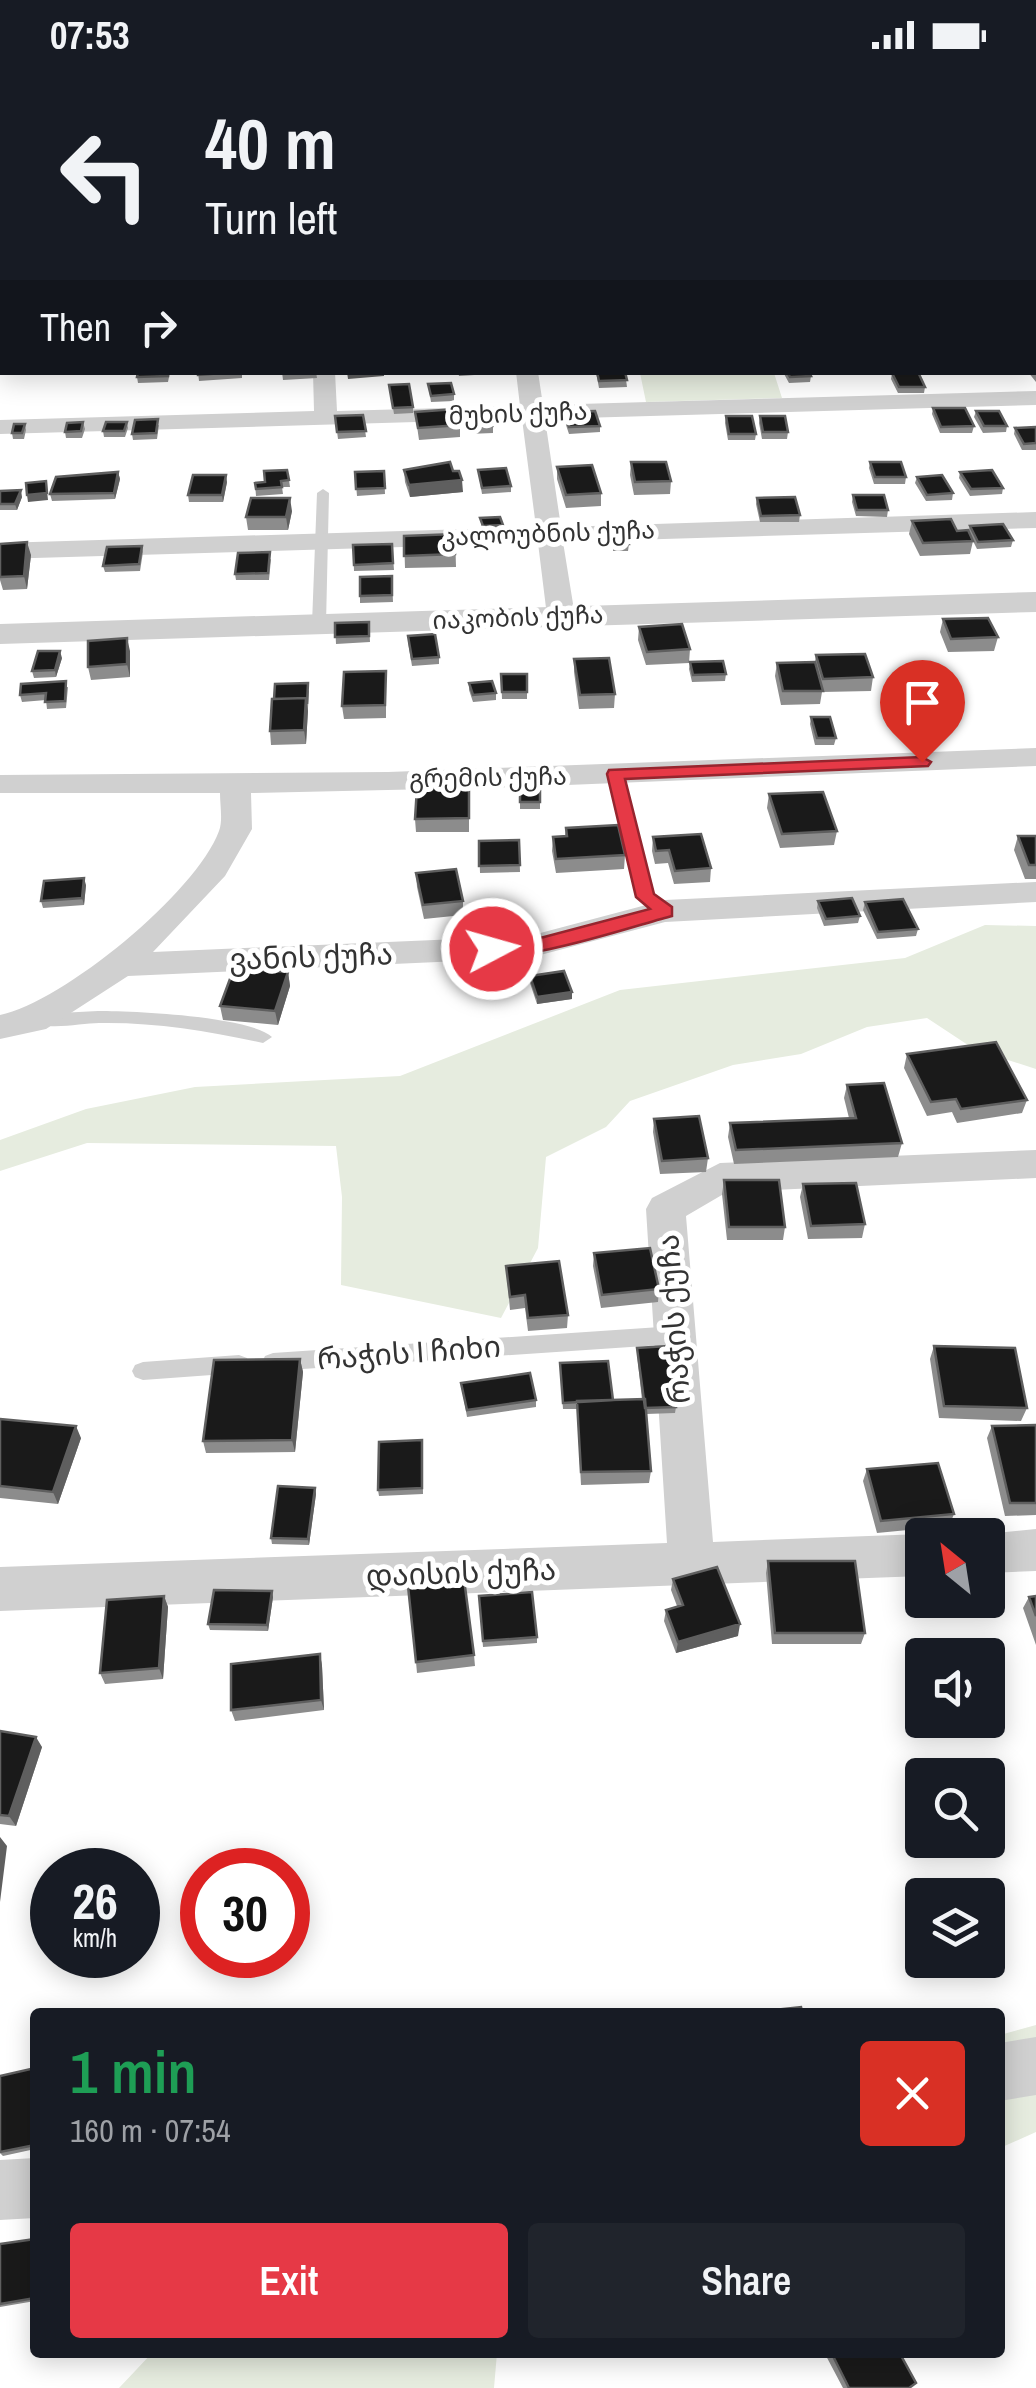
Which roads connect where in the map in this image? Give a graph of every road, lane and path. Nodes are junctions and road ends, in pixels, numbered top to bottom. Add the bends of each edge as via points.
1 (324, 375) edge
2 (527, 375) edge
3 (1036, 398) edge
4 (530, 412) junction
5 (326, 420) junction
6 (0, 428) edge
7 (322, 493) dead end
8 (1036, 520) edge
9 (550, 533) junction
10 (322, 540) junction
11 (0, 551) edge
12 (1036, 602) edge
13 (560, 616) junction
14 (319, 624) junction
15 (0, 634) edge
16 (1036, 757) edge
17 (616, 774) junction
18 (235, 783) junction
19 (0, 784) edge
20 (1036, 892) edge
21 (665, 911) junction
22 (120, 965) junction
23 (16, 1024) edge
24 (263, 1037) dead end
25 (1036, 1164) edge
26 (675, 1335) junction
27 (143, 1371) dead end
28 (1036, 1550) edge
29 (1005, 1551) edge
30 (905, 1556) edge
31 (692, 1566) junction
32 (0, 1588) edge
33 (1036, 2066) edge
34 (1005, 2071) edge
35 (30, 2188) edge
36 (0, 2190) edge

1 - 5 street
2 - 4 street
3 - 4 street, მუხის ქუჩა
4 - 5 street, მუხის ქუჩა
4 - 9 street
5 - 6 street, მუხის ქუჩა
7 - 10 lane
8 - 9 street, კალოუბნის ქუჩა
9 - 10 street, კალოუბნის ქუჩა
9 - 13 street
10 - 11 street, კალოუბნის ქუჩა
10 - 14 lane
12 - 13 street, იაკობის ქუჩა
13 - 14 street, იაკობის ქუჩა
14 - 15 street, იაკობის ქუჩა
16 - 17 street, გრემის ქუჩა
17 - 18 street, გრემის ქუჩა
17 - 21 lane via 645,897
18 - 19 street, გრემის ქუჩა
18 - 22 street via 236,829 209,876
20 - 21 street, ვანის ქუჩა
21 - 22 street, ვანის ქუჩა via 529,947
22 - 23 street
23 - 24 lane via 157,1016
25 - 26 street, რაჭის ქუჩა via 720,1178 666,1210
26 - 27 lane, რაჭის I ჩიხი
26 - 31 street, რაჭის ქუჩა
28 - 29 street
30 - 31 street, დაისის ქუჩა
31 - 32 street, დაისის ქუჩა
33 - 34 street
35 - 36 street

